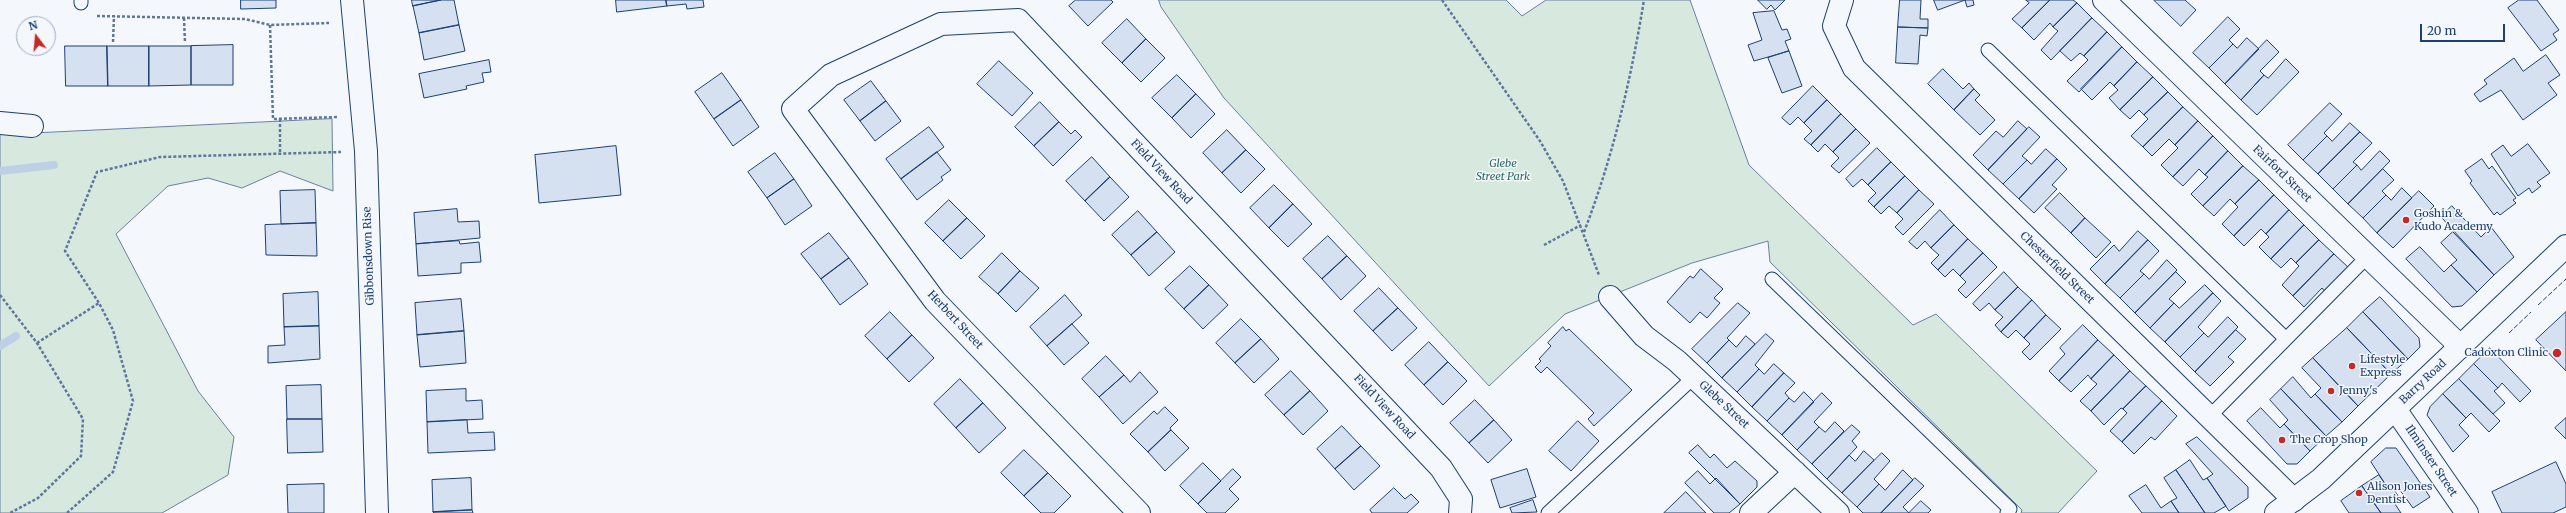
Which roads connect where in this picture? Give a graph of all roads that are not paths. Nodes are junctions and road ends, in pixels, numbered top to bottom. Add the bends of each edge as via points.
1 (352, 0) edge
2 (1842, 0) edge
3 (2104, 0) edge
4 (1988, 50) dead end
5 (793, 110) joint
6 (0, 123) edge
7 (32, 126) dead end
8 (2566, 246) edge
9 (2367, 257) junction
10 (1772, 279) dead end
11 (1610, 297) road end
12 (2286, 339) junction
13 (2461, 347) junction
14 (1694, 377) junction
15 (2395, 409) junction
16 (2209, 416) junction
17 (1796, 472) junction
18 (2294, 500) junction
19 (377, 513) edge
20 (1139, 513) edge
21 (1460, 513) edge
22 (1548, 513) edge
23 (1751, 513) edge
24 (1838, 513) edge
25 (2007, 513) edge
26 (2276, 513) edge
27 (2467, 513) edge

1 - 19 street, Gibbonsdown Rise via 366,151
2 - 16 street, Chesterfield Street via 1834,26 1854,68
3 - 9 street, Fairford Street
4 - 12 lane
5 - 20 street, Herbert Street via 935,301
5 - 21 street, Field View Road via 831,75 941,24 1018,20 1441,468 1461,499
6 - 7 street
8 - 13 street, Barry Road
9 - 12 lane
9 - 13 street, Fairford Street
10 - 25 lane via 2010,509
11 - 14 street, Glebe Street via 1644,336
12 - 16 lane
13 - 15 street, Barry Road
14 - 17 street, Glebe Street
14 - 22 lane
15 - 18 street, Barry Road via 2321,479
15 - 27 street, Ilminster Street
16 - 18 street, Chesterfield Street
17 - 23 street
17 - 24 street, Glebe Street
18 - 26 street, Barry Road

